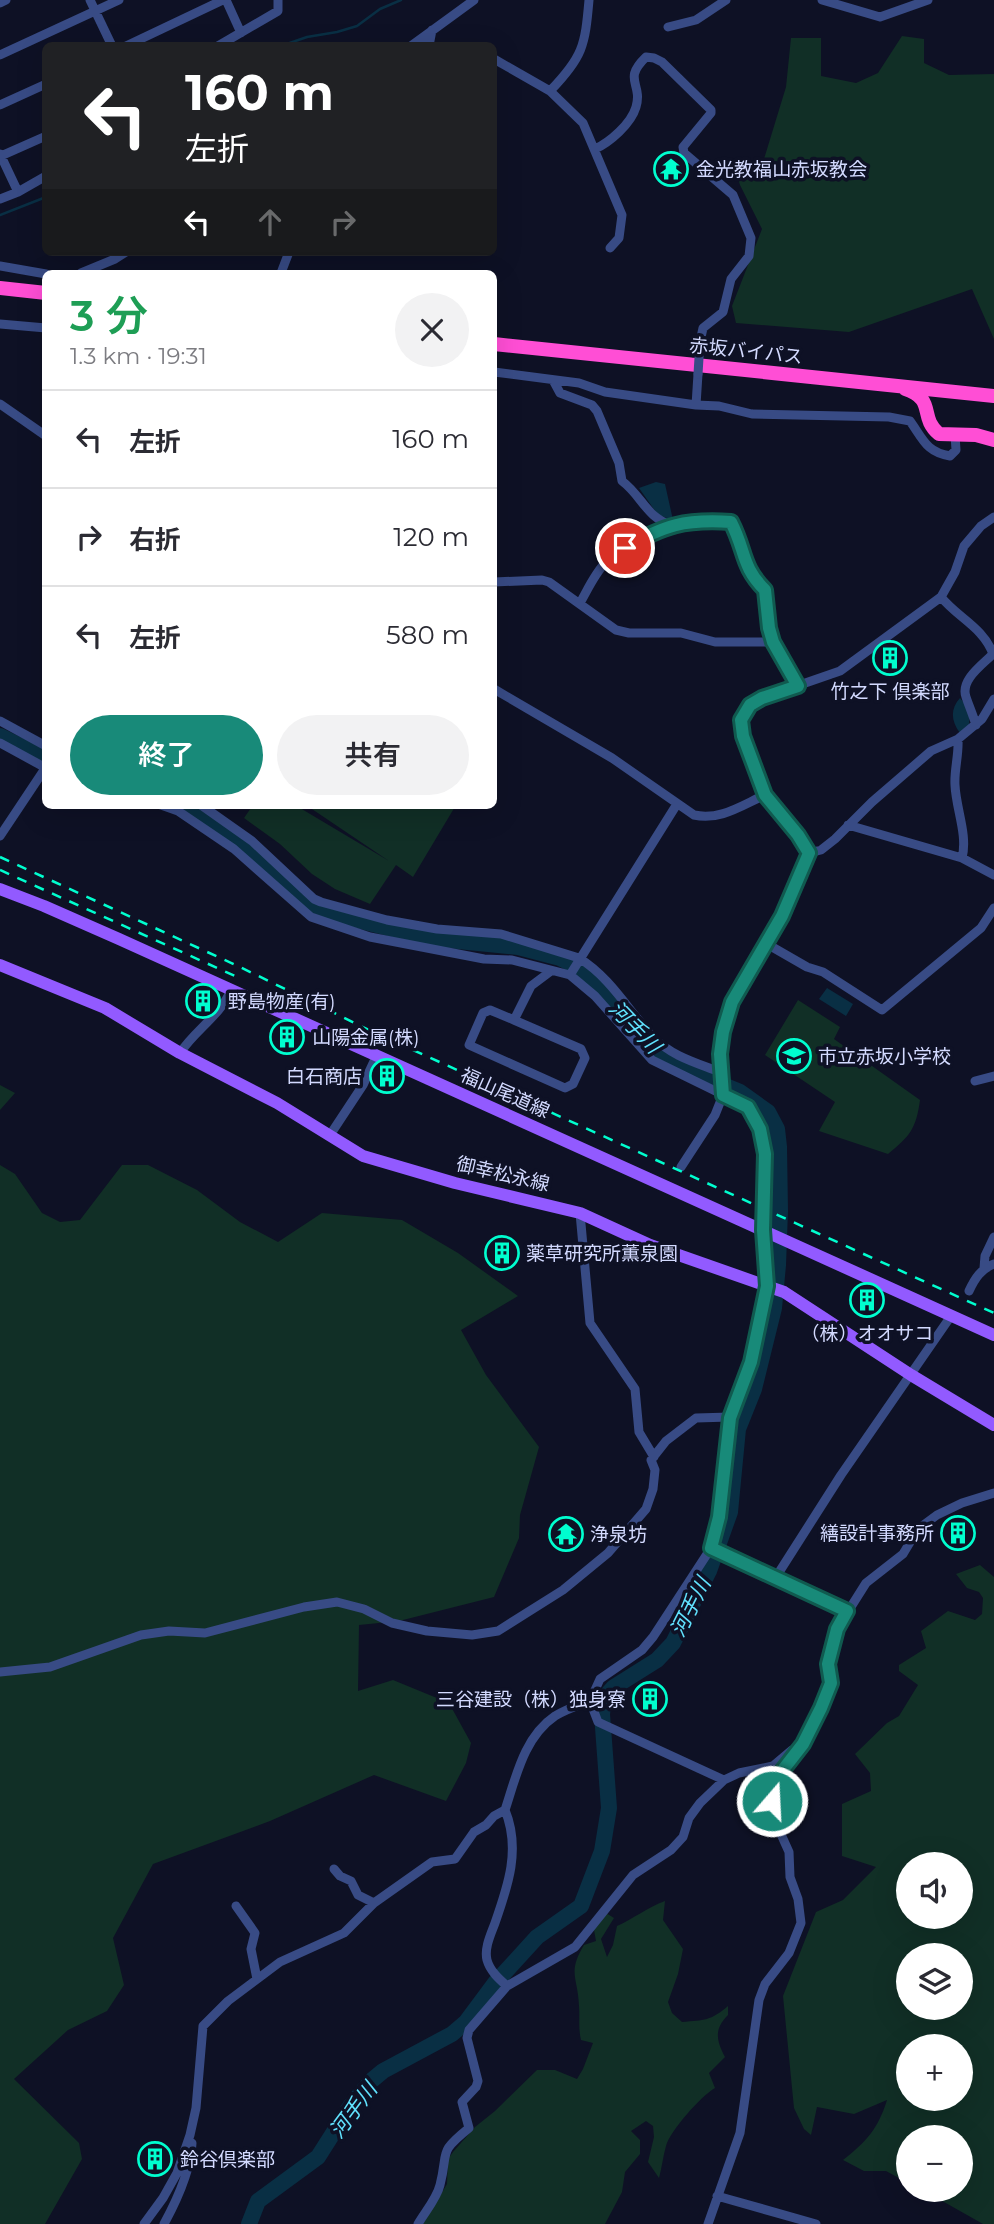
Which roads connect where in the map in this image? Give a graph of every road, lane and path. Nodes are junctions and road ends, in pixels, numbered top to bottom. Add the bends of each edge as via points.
1 (6, 0) edge
2 (90, 0) edge
3 (119, 0) edge
4 (225, 0) edge
5 (278, 0) edge
6 (474, 0) edge
7 (589, 0) edge
8 (726, 0) edge
9 (822, 0) edge
10 (929, 0) edge
11 (0, 3) edge
12 (96, 11) junction
13 (668, 27) dead end
14 (432, 30) junction
15 (241, 33) junction
16 (110, 42) edge
17 (135, 42) edge
18 (225, 42) edge
19 (416, 42) edge
20 (430, 42) edge
21 (0, 55) edge
22 (497, 60) edge
23 (42, 86) edge
24 (550, 91) junction
25 (0, 105) edge
26 (42, 138) edge
27 (595, 149) junction
28 (1, 155) edge
29 (42, 178) edge
30 (19, 192) junction
31 (0, 198) edge
32 (610, 248) dead end
33 (122, 256) edge
34 (0, 266) edge
35 (89, 270) edge
36 (42, 273) edge
37 (0, 288) edge
38 (0, 294) edge
39 (42, 294) edge
40 (42, 295) edge
41 (0, 324) edge
42 (42, 328) edge
43 (497, 342) edge
44 (497, 342) edge
45 (497, 372) edge
46 (553, 380) junction
47 (894, 385) junction
48 (994, 394) edge
49 (0, 404) edge
50 (696, 405) junction
51 (930, 423) junction
52 (42, 433) edge
53 (955, 435) junction
54 (994, 440) edge
55 (994, 517) edge
56 (672, 525) junction
57 (497, 582) edge
58 (941, 597) junction
59 (580, 603) junction
60 (773, 642) junction
61 (798, 686) junction
62 (497, 691) edge
63 (994, 699) edge
64 (0, 721) edge
65 (976, 725) junction
66 (958, 740) junction
67 (0, 743) edge
68 (42, 744) edge
69 (42, 765) edge
70 (42, 772) edge
71 (765, 795) junction
72 (677, 804) junction
73 (173, 809) edge
74 (207, 809) edge
75 (848, 825) junction
76 (0, 836) edge
77 (809, 853) junction
78 (962, 858) junction
79 (994, 875) edge
80 (0, 889) edge
81 (994, 908) edge
82 (767, 944) junction
83 (579, 959) junction
84 (0, 965) edge
85 (551, 971) junction
86 (570, 974) junction
87 (231, 990) junction
88 (514, 1020) junction
89 (180, 1053) junction
90 (376, 1057) junction
91 (721, 1074) junction
92 (994, 1076) edge
93 (975, 1082) dead end
94 (723, 1093) junction
95 (330, 1135) junction
96 (681, 1167) dead end
97 (580, 1213) junction
98 (766, 1232) junction
99 (994, 1237) edge
100 (989, 1266) edge
101 (773, 1288) junction
102 (969, 1291) dead end
103 (951, 1316) junction
104 (994, 1335) edge
105 (911, 1375) junction
106 (730, 1418) junction
107 (994, 1425) edge
108 (654, 1457) junction
109 (994, 1493) edge
110 (713, 1549) junction
111 (776, 1577) junction
112 (847, 1611) junction
113 (0, 1672) edge
114 (590, 1701) junction
115 (803, 1744) junction
116 (723, 1780) junction
117 (505, 1811) junction
118 (334, 1869) dead end
119 (374, 1903) junction
120 (236, 1906) dead end
121 (257, 1979) junction
122 (501, 1981) junction
123 (190, 2135) junction
124 (717, 2196) junction
125 (144, 2224) edge
126 (164, 2224) edge
127 (418, 2224) edge
128 (708, 2224) edge
129 (816, 2224) edge

1 - 11 street
2 - 12 street
3 - 12 street
4 - 15 street
4 - 17 street
5 - 15 street via 278,11
6 - 14 street
7 - 24 street via 586,35 578,57
8 - 13 street via 696,20
9 - 10 street via 880,17
12 - 16 street
12 - 21 street
14 - 19 street
14 - 20 street
15 - 18 street
22 - 24 street
23 - 25 street
24 - 27 street via 583,123
26 - 28 street
27 - 32 street via 622,215 619,238
27 - 50 street, bridge via 608,143 636,108 633,76 646,57 662,62 711,110 683,147 684,153 733,195 751,238 749,256 731,279 723,312 702,328
28 - 30 street
29 - 30 street
30 - 31 street
33 - 35 street
34 - 36 street
37 - 39 highway
38 - 40 highway
41 - 42 street
43 - 48 highway, 赤坂バイパス via 958,383
44 - 47 highway, 赤坂バイパス
45 - 46 street
46 - 50 street
46 - 56 street via 560,393 597,411 622,481 656,520
47 - 48 highway, 赤坂バイパス
47 - 51 highway via 919,394
48 - 51 highway via 938,399
49 - 52 street
50 - 53 street via 719,405 752,414 910,421 923,443 950,456 956,450
51 - 53 highway via 939,434
53 - 54 highway
55 - 58 street via 964,546
56 - 59 street via 655,530 607,561
56 - 60 street via 731,522 746,565 765,590
57 - 59 street via 542,580
58 - 61 street via 840,671
58 - 65 street via 981,631 993,654 971,676 964,695
59 - 60 street via 616,630 629,633 663,632 715,642
60 - 61 street
61 - 71 street via 750,705 741,720
62 - 72 street via 612,758
63 - 65 street
64 - 68 street
65 - 66 street
66 - 75 street via 931,751
66 - 78 street via 955,781 965,845
67 - 69 street
70 - 76 street
71 - 72 street via 707,818
71 - 77 street
72 - 83 street
73 - 85 street via 234,849 311,918 370,937 512,960
74 - 83 street via 252,841 321,902 425,927 500,934
75 - 77 street via 821,850
75 - 78 street
77 - 82 street
78 - 79 street
80 - 87 main road, 福山尾道線
81 - 82 street via 981,928 882,1010 823,972
82 - 91 street via 732,1002 723,1032
83 - 86 street
83 - 91 street via 621,995 664,1047
84 - 89 main road, 御幸松永線 via 105,1009
85 - 86 street
85 - 88 street via 531,986
86 - 94 street via 652,1060
87 - 89 street
87 - 90 main road, 福山尾道線
88 - 88 street via 581,1049 585,1058 573,1084 565,1088 469,1045 483,1013 490,1010
89 - 95 main road, 御幸松永線 via 277,1102
90 - 95 street
90 - 98 main road, 福山尾道線
91 - 94 street
92 - 93 street
94 - 96 street via 715,1115
94 - 98 street via 748,1107 760,1129 765,1154
95 - 97 main road, 御幸松永線 via 385,1164
97 - 101 main road, 御幸松永線 via 650,1245
97 - 108 street via 590,1323 635,1389 639,1432
98 - 101 street
98 - 103 main road, 福山尾道線
99 - 100 street via 985,1256
100 - 102 street
101 - 105 main road, 御幸松永線
101 - 106 street
103 - 104 main road, 福山尾道線
103 - 105 street
105 - 107 main road, 御幸松永線
105 - 111 street
106 - 108 street via 696,1418 666,1441
106 - 110 street
108 - 113 street via 653,1489 646,1509 608,1553 563,1590 498,1631 472,1635 427,1631 338,1602 292,1609 205,1633 141,1634 50,1667
109 - 112 street via 962,1503 918,1529 903,1554 866,1583
110 - 111 street
110 - 114 street via 653,1637 600,1679
111 - 112 street
112 - 115 street via 828,1664 831,1683
114 - 116 street via 598,1722 608,1728
114 - 117 street via 558,1714 528,1745
115 - 116 street via 773,1766
115 - 124 street via 775,1780 772,1801 789,1852 790,1877 802,1923 759,2000 740,2133
116 - 122 street via 689,1818 683,1837 633,1875 576,1947
117 - 119 street via 474,1832 455,1859 432,1862
117 - 122 street via 513,1859 487,1946 487,1961
118 - 119 street via 351,1881 358,1895
119 - 121 street via 344,1933 280,1962
120 - 121 street via 255,1933 251,1948
121 - 123 street via 203,2026
122 - 127 street via 467,2038 478,2081 462,2102 469,2128 449,2145 440,2187
123 - 125 street via 177,2173
123 - 126 street via 188,2165
124 - 128 street
124 - 129 street

